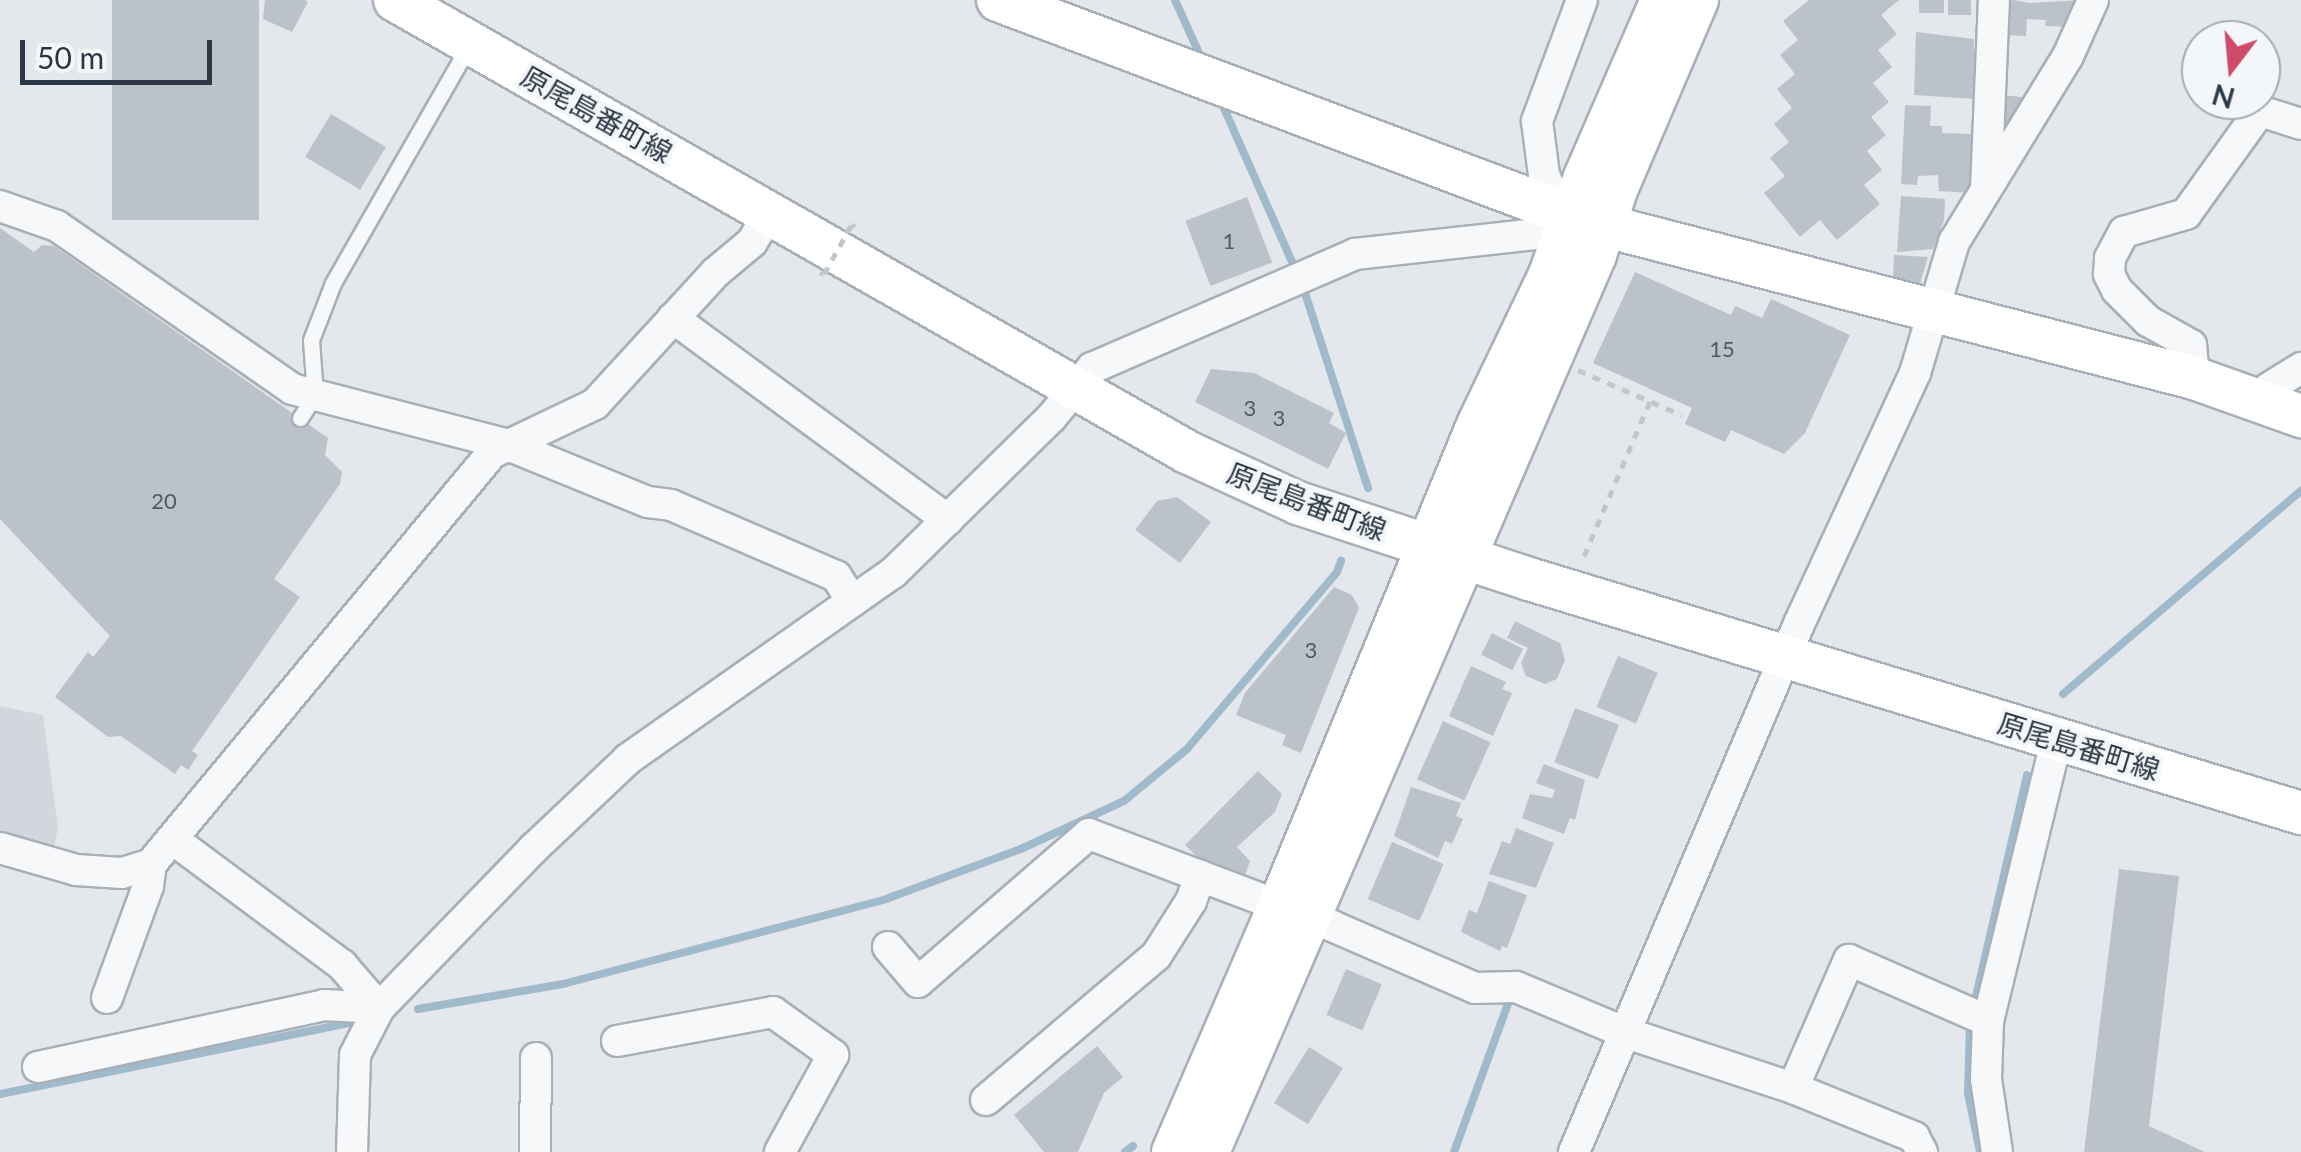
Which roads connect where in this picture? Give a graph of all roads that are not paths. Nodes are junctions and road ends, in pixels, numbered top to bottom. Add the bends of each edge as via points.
1 (395, 0) edge
2 (998, 0) edge
3 (1582, 0) edge
4 (1662, 0) edge
5 (1697, 0) edge
6 (1994, 0) edge
7 (2093, 0) edge
8 (472, 43) junction
9 (2301, 124) edge
10 (1986, 192) junction
11 (0, 206) edge
12 (770, 212) junction
13 (1578, 216) junction
14 (1931, 310) junction
15 (672, 318) junction
16 (2301, 368) edge
17 (2194, 378) junction
18 (1075, 388) junction
19 (2260, 400) junction
20 (308, 406) junction
21 (2301, 416) edge
22 (508, 445) junction
23 (948, 520) junction
24 (1447, 552) junction
25 (852, 601) junction
26 (1787, 656) junction
27 (2057, 739) junction
28 (2301, 813) edge
29 (175, 841) junction
30 (0, 848) edge
31 (151, 864) junction
32 (1200, 876) junction
33 (1294, 912) junction
34 (888, 946) dead end
35 (107, 998) dead end
36 (379, 1008) junction
37 (1978, 1017) junction
38 (1626, 1034) junction
39 (616, 1042) dead end
40 (536, 1058) dead end
41 (38, 1067) dead end
42 (1793, 1088) junction
43 (986, 1100) dead end
44 (1919, 1148) edge
45 (352, 1152) edge
46 (535, 1152) edge
47 (780, 1152) edge
48 (1173, 1152) edge
49 (1208, 1152) edge
50 (1574, 1152) edge
51 (1998, 1152) edge

1 - 8 street, 原尾島番町線
2 - 13 street
3 - 13 street via 1537,122 1544,175
4 - 13 street
5 - 13 street
6 - 10 street
7 - 10 street via 2068,56
8 - 12 street, 原尾島番町線
8 - 20 lane via 333,283 311,340
9 - 17 street via 2260,111 2186,214 2124,232 2110,258 2117,290 2148,321 2191,345
10 - 14 street via 1954,242
11 - 20 street via 57,226
12 - 15 street via 752,242
12 - 18 street, 原尾島番町線
13 - 14 street
13 - 18 street via 1535,234 1355,254 1104,361
13 - 24 street
14 - 17 street
14 - 26 street via 1915,373
15 - 22 street via 595,404
15 - 23 street
16 - 19 street
17 - 19 street
18 - 23 street
18 - 24 street, 原尾島番町線 via 1238,477
19 - 21 street
20 - 22 street
22 - 25 street via 836,576
22 - 29 street via 492,454 394,566
23 - 25 street via 893,573
24 - 26 street, 原尾島番町線
24 - 33 street
25 - 36 street via 628,759
26 - 27 street, 原尾島番町線
26 - 38 street
27 - 28 street, 原尾島番町線
27 - 37 street
29 - 31 street
29 - 36 street via 342,966
30 - 31 street via 76,870 122,873
31 - 35 street
32 - 33 street
32 - 34 street via 1089,834 918,982
32 - 43 street via 1156,956
33 - 38 street via 1475,988 1516,988
33 - 48 street
33 - 49 street
36 - 41 street via 324,1004
36 - 45 street via 356,1055
37 - 42 street via 1849,960
37 - 51 street
38 - 42 street
38 - 50 street
39 - 47 street via 773,1012 832,1055
40 - 46 street
42 - 44 street via 1914,1138

